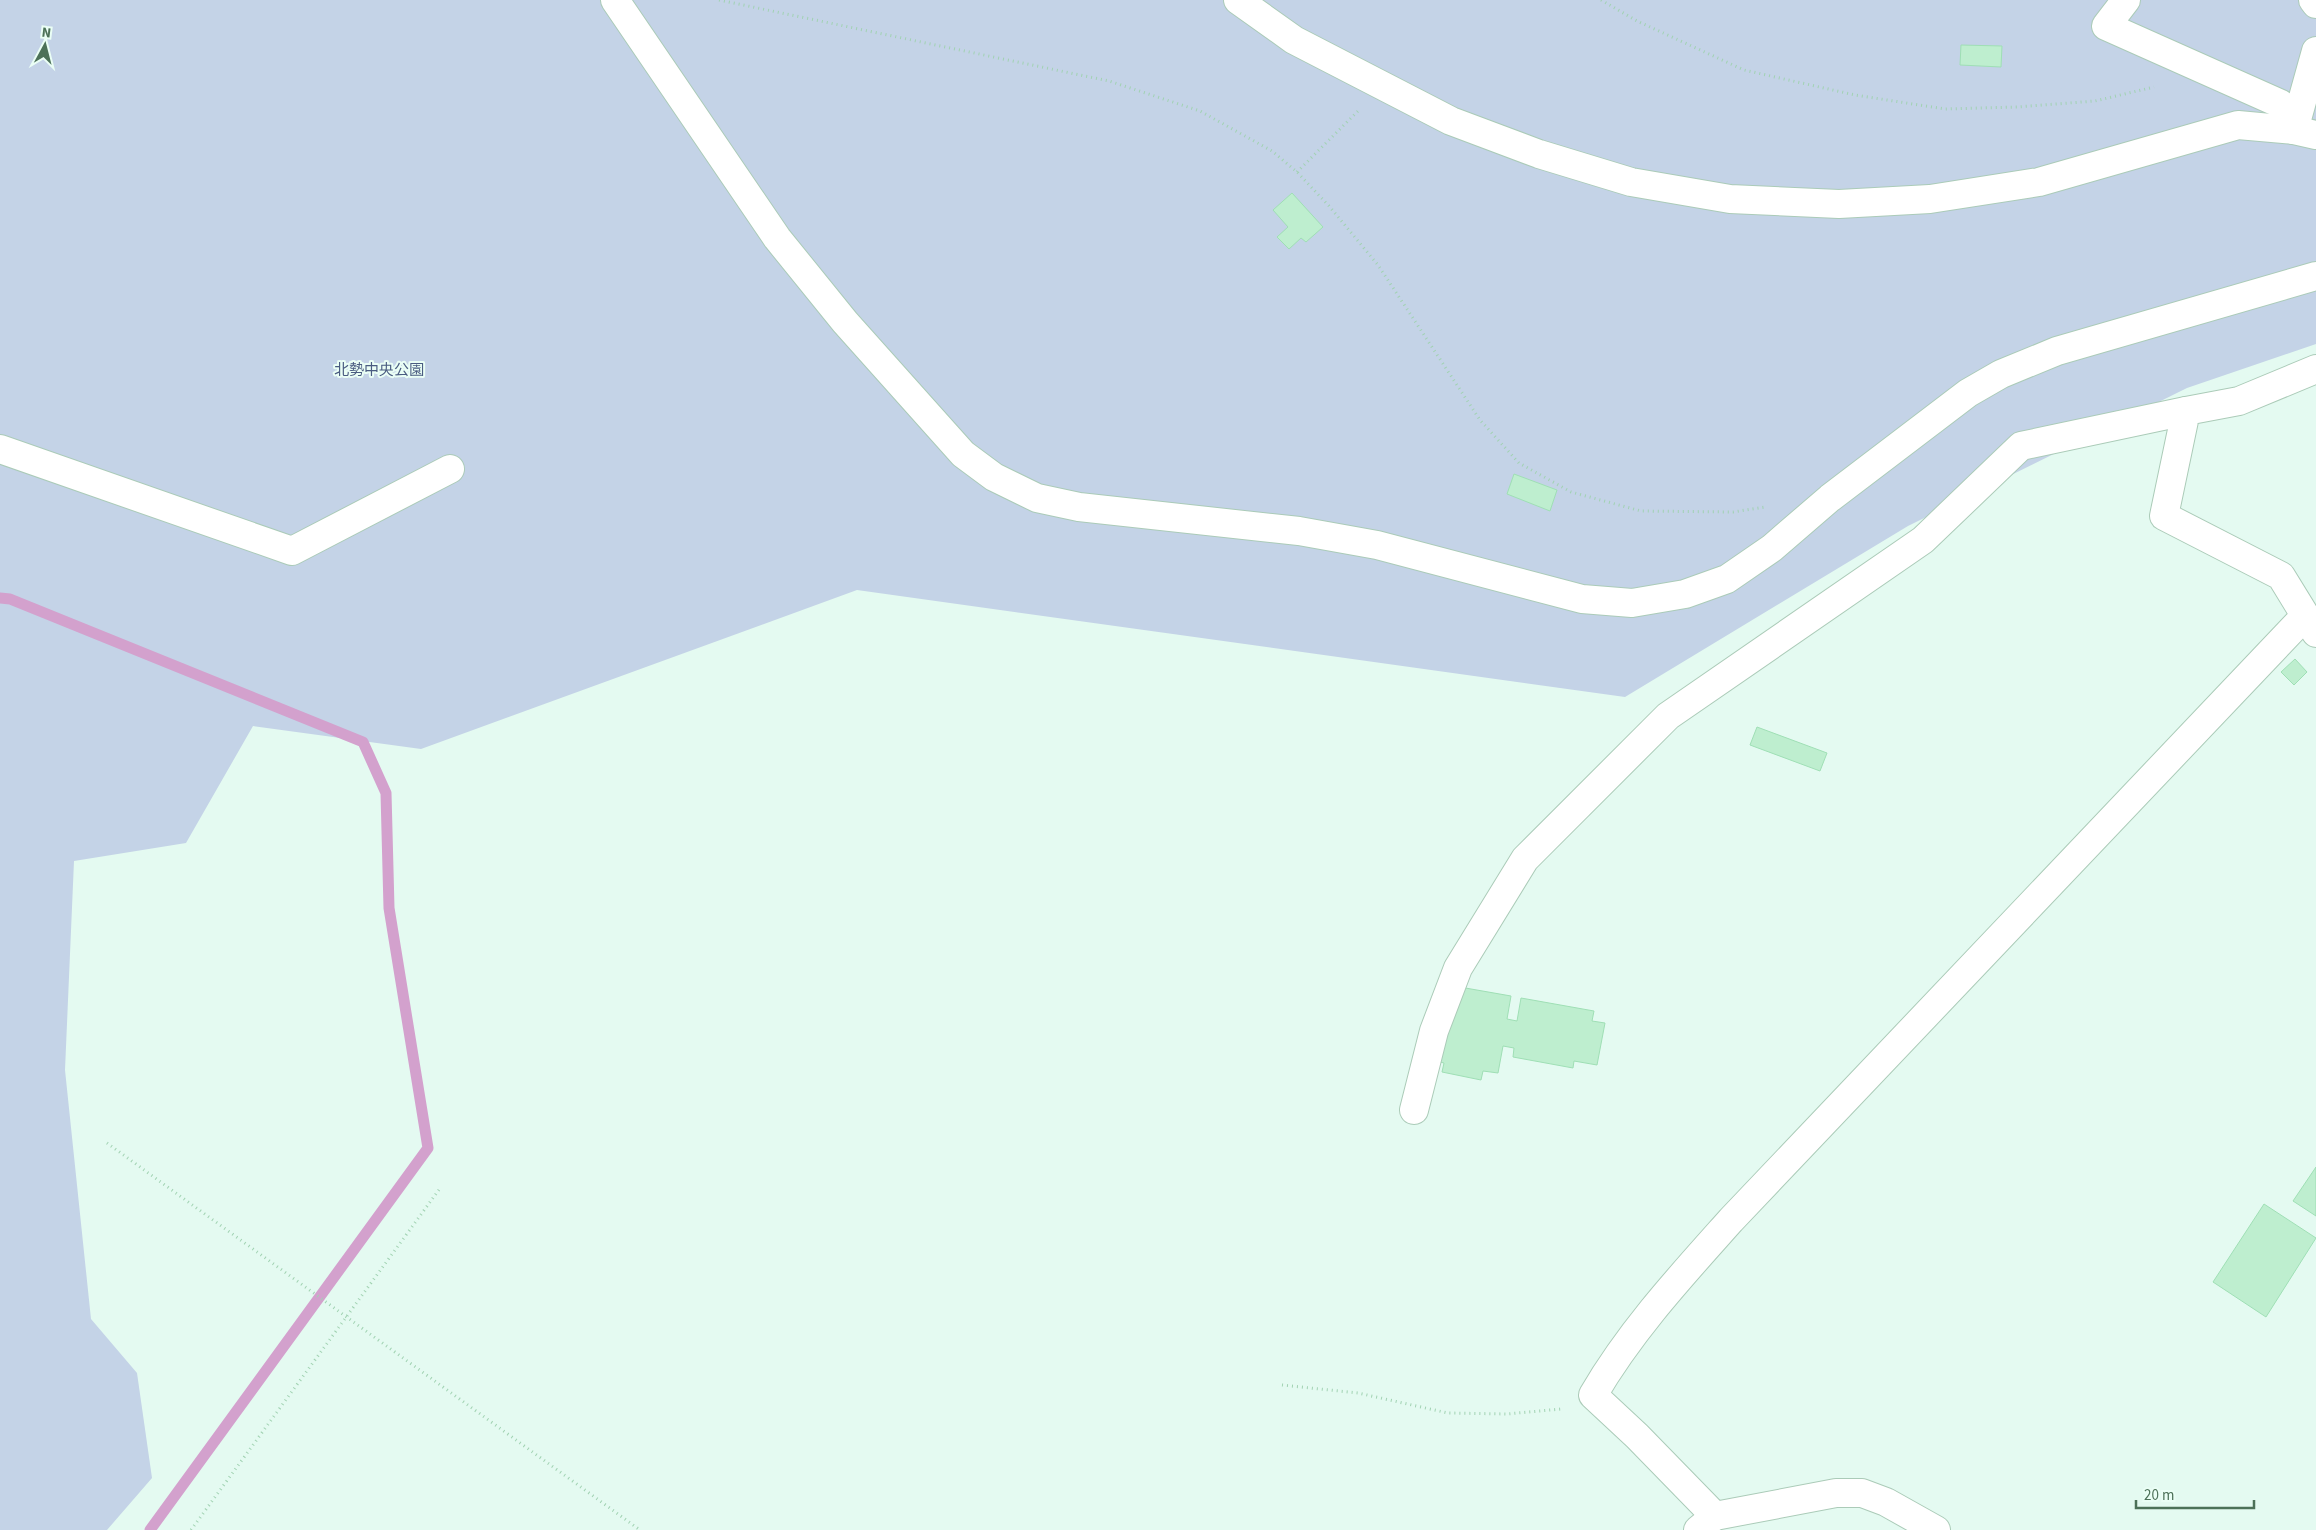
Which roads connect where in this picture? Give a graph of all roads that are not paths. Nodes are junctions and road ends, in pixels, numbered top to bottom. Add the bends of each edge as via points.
1 (615, 0) edge
2 (1238, 0) edge
3 (2126, 0) edge
4 (2313, 0) edge
5 (2316, 4) edge
6 (2316, 51) edge
7 (2305, 132) edge
8 (2316, 276) edge
9 (2316, 369) edge
10 (2186, 411) junction
11 (0, 449) edge
12 (450, 469) dead end
13 (2310, 625) edge
14 (1414, 1110) dead end
15 (1706, 1523) edge
16 (1936, 1530) edge

1 - 8 street via 777,238 845,322 963,454 994,477 1037,498 1079,507 1299,531 1377,545 1582,599 1632,603 1685,594 1727,579 1772,548 1830,498 1968,393 2001,374 2058,351
2 - 7 street via 1294,40 1451,121 1539,154 1631,182 1740,199 1839,204 1930,198 2039,182 2238,125
3 - 7 street via 2106,26 2281,104
4 - 5 street
6 - 7 street
9 - 10 street via 2239,401
10 - 13 street via 2164,516 2281,576
10 - 14 street via 2021,446 1924,540 1668,716 1525,859 1458,968 1434,1031
11 - 12 street via 292,551
13 - 15 street via 1731,1220 1644,1319 1613,1360 1593,1395 1637,1436
15 - 16 street via 1836,1493 1862,1493 1886,1502

